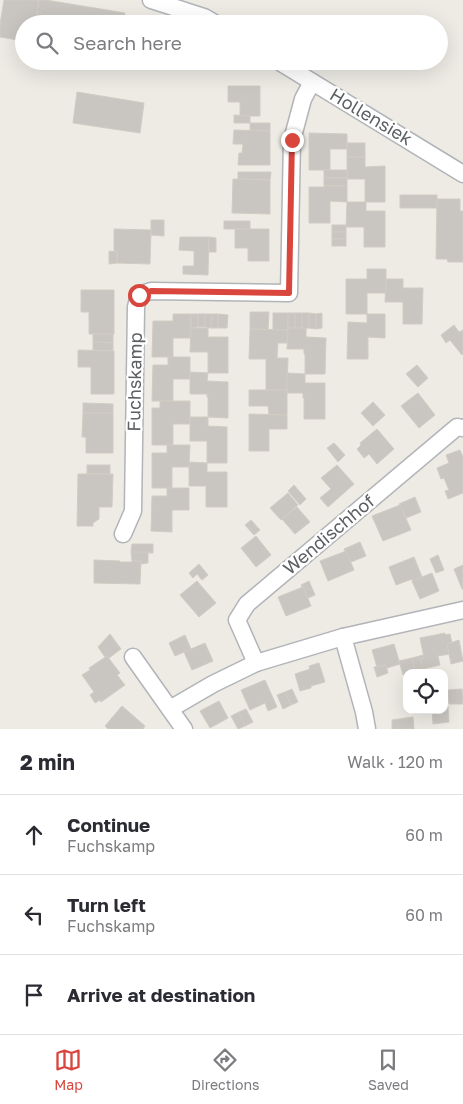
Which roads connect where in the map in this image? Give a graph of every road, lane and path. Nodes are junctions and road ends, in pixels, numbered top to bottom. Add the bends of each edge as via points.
1 (151, 0) edge
2 (198, 15) edge
3 (293, 70) edge
4 (312, 82) junction
5 (463, 174) edge
6 (463, 428) edge
7 (124, 534) dead end
8 (463, 610) edge
9 (343, 637) junction
10 (133, 657) dead end
11 (256, 663) junction
12 (170, 709) junction
13 (184, 729) edge
14 (367, 729) edge

1 - 2 street
3 - 4 street, Hollensiek
4 - 5 street, Hollensiek
4 - 7 street, Fuchskamp via 303,99 292,140 289,293 151,291 139,295 136,307 133,511
6 - 11 street, Wendischhof via 457,427 247,604 237,620
8 - 9 street
9 - 11 street
9 - 14 street
10 - 12 street
11 - 12 street
12 - 13 street

